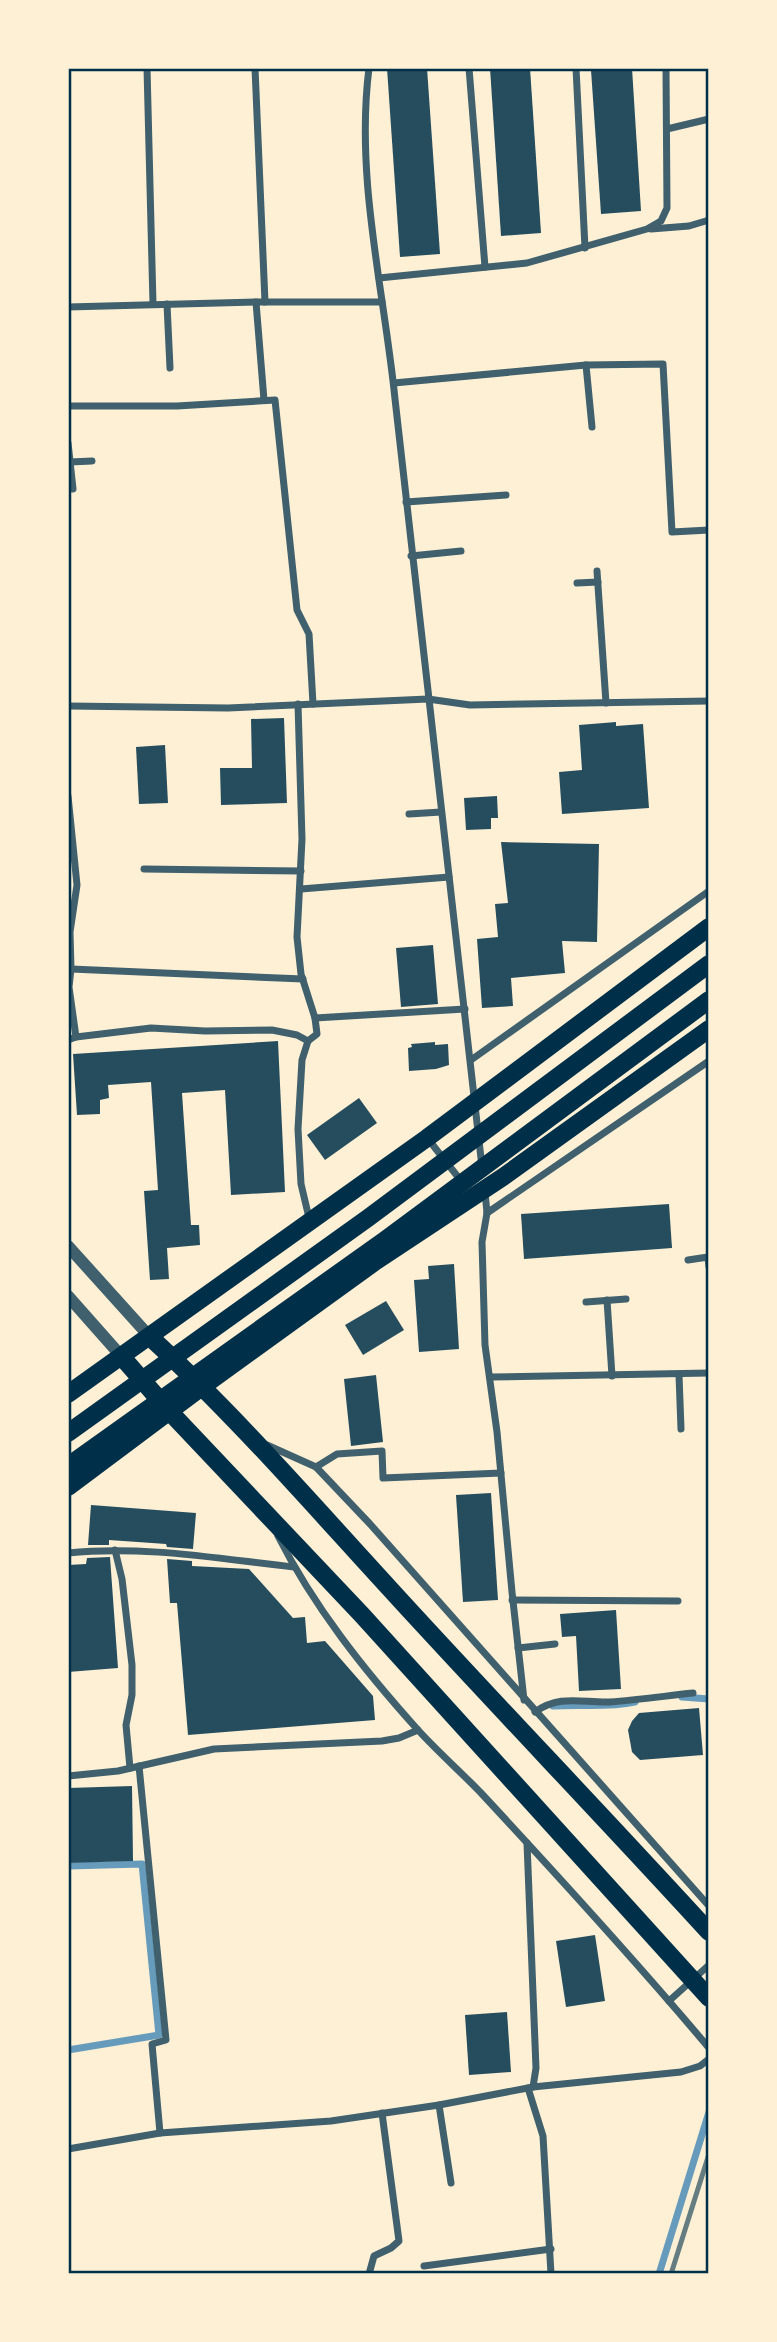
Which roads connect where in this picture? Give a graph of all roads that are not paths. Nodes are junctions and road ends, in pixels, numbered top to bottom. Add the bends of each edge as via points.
1 (147, 68) edge
2 (255, 68) edge
3 (369, 68) edge
4 (469, 68) edge
5 (576, 68) edge
6 (666, 68) edge
7 (709, 120) edge
8 (667, 130) junction
9 (709, 220) edge
10 (647, 229) junction
11 (585, 248) junction
12 (485, 267) junction
13 (379, 278) junction
14 (261, 302) junction
15 (382, 302) junction
16 (153, 304) junction
17 (167, 304) junction
18 (68, 307) edge
19 (586, 365) junction
20 (170, 368) dead end
21 (394, 383) junction
22 (264, 400) junction
23 (68, 406) edge
24 (592, 427) dead end
25 (68, 443) edge
26 (92, 461) dead end
27 (70, 462) junction
28 (73, 489) dead end
29 (506, 495) dead end
30 (406, 502) junction
31 (709, 530) edge
32 (461, 551) dead end
33 (411, 556) junction
34 (597, 571) dead end
35 (598, 582) junction
36 (577, 583) dead end
37 (428, 699) junction
38 (709, 701) edge
39 (606, 703) junction
40 (313, 704) junction
41 (298, 705) junction
42 (68, 706) edge
43 (68, 796) edge
44 (441, 811) junction
45 (409, 814) dead end
46 (144, 869) dead end
47 (301, 871) junction
48 (449, 877) junction
49 (301, 889) junction
50 (709, 891) edge
51 (709, 927) edge
52 (709, 964) edge
53 (71, 969) junction
54 (303, 979) junction
55 (709, 1000) edge
56 (466, 1009) junction
57 (315, 1018) junction
58 (709, 1028) edge
59 (72, 1038) edge
60 (309, 1041) junction
61 (471, 1060) junction
62 (709, 1061) edge
63 (475, 1101) junction
64 (428, 1138) junction
65 (479, 1193) junction
66 (486, 1213) junction
67 (310, 1222) junction
68 (68, 1246) edge
69 (688, 1260) dead end
70 (709, 1266) edge
71 (68, 1296) edge
72 (626, 1299) dead end
73 (607, 1300) junction
74 (586, 1302) dead end
75 (150, 1336) junction
76 (122, 1357) junction
77 (709, 1373) edge
78 (680, 1374) junction
79 (612, 1376) junction
80 (490, 1377) junction
81 (203, 1386) junction
82 (68, 1394) edge
83 (170, 1412) junction
84 (681, 1429) dead end
85 (68, 1433) edge
86 (256, 1441) junction
87 (68, 1466) edge
88 (316, 1467) junction
89 (501, 1473) junction
90 (68, 1487) edge
91 (267, 1514) junction
92 (115, 1550) junction
93 (68, 1553) edge
94 (294, 1567) junction
95 (512, 1600) junction
96 (678, 1601) dead end
97 (555, 1644) dead end
98 (518, 1648) junction
99 (693, 1693) dead end
100 (524, 1700) junction
101 (535, 1712) junction
102 (418, 1730) junction
103 (139, 1766) junction
104 (130, 1768) junction
105 (68, 1776) edge
106 (527, 1842) junction
107 (709, 1906) edge
108 (709, 1932) edge
109 (709, 1965) edge
110 (709, 1998) edge
111 (669, 2001) junction
112 (709, 2048) edge
113 (709, 2059) edge
114 (530, 2087) junction
115 (439, 2105) junction
116 (382, 2113) junction
117 (160, 2133) junction
118 (68, 2149) edge
119 (451, 2183) dead end
120 (551, 2249) junction
121 (424, 2266) dead end
122 (369, 2274) edge
123 (551, 2274) edge

1 - 16 street
2 - 14 street
3 - 13 street via 364,134
4 - 12 street
5 - 11 street
6 - 8 street
7 - 8 street
8 - 10 street via 667,208 661,221
9 - 10 street
10 - 11 street
11 - 12 street via 527,263
12 - 13 street
13 - 15 street
14 - 15 street
14 - 17 street
14 - 22 street
15 - 21 street
16 - 17 street
16 - 18 street
17 - 20 street
19 - 21 street
19 - 24 street
19 - 31 street via 663,364 673,533
21 - 30 street
22 - 23 street
22 - 40 street via 275,400 297,610 309,634
25 - 27 street
26 - 27 street
27 - 28 street
29 - 30 street
30 - 33 street
32 - 33 street
33 - 37 street
34 - 35 street
35 - 36 street
35 - 39 street
37 - 39 street via 470,705
37 - 40 street
37 - 44 street
38 - 39 street
40 - 41 street
41 - 42 street
41 - 47 street
43 - 53 street via 77,885 70,932
44 - 45 street
44 - 48 street
46 - 47 street
47 - 49 street
48 - 49 street
48 - 56 street
49 - 54 street via 298,937
50 - 61 street
51 - 63 highway
52 - 85 highway via 368,1218
53 - 54 street
53 - 59 street
54 - 57 street
55 - 87 highway via 396,1232
56 - 57 street
56 - 61 street
57 - 60 street via 317,1034
58 - 65 highway
59 - 60 street via 151,1028 272,1030
60 - 67 street via 302,1060 298,1129 301,1184
61 - 63 street
62 - 66 street
63 - 64 highway
63 - 65 street
64 - 65 street
64 - 67 highway
65 - 66 street
65 - 66 street
65 - 81 highway
66 - 80 street via 482,1242
67 - 75 highway
68 - 75 street
69 - 70 street via 708,1257
71 - 76 street
72 - 73 street
73 - 74 street
73 - 79 street
75 - 76 highway
75 - 81 highway
76 - 82 highway
76 - 83 highway
77 - 78 street
78 - 79 street
78 - 84 street
79 - 80 street
80 - 89 street
81 - 83 highway
81 - 86 highway
83 - 90 highway
83 - 91 highway
86 - 88 street
86 - 108 highway
88 - 89 street via 337,1454 382,1451 383,1478
88 - 100 street
89 - 95 street
91 - 94 street
91 - 110 highway
92 - 93 street
92 - 94 street
92 - 104 street via 132,1665 126,1725
94 - 102 street via 338,1635
95 - 96 street
95 - 98 street
97 - 98 street
98 - 100 street
99 - 101 street via 607,1702 576,1699 545,1704
100 - 101 street
101 - 107 street
102 - 103 street via 382,1741 214,1749
102 - 106 street
103 - 104 street
103 - 117 street via 166,2040 152,2044
104 - 105 street
106 - 111 street
106 - 114 street via 536,2068
109 - 111 street
111 - 112 street
113 - 114 street via 681,2072
114 - 115 street
114 - 120 street via 543,2136
115 - 116 street
115 - 119 street
116 - 117 street
116 - 122 street via 399,2241 374,2256
117 - 118 street
120 - 121 street
120 - 123 street

